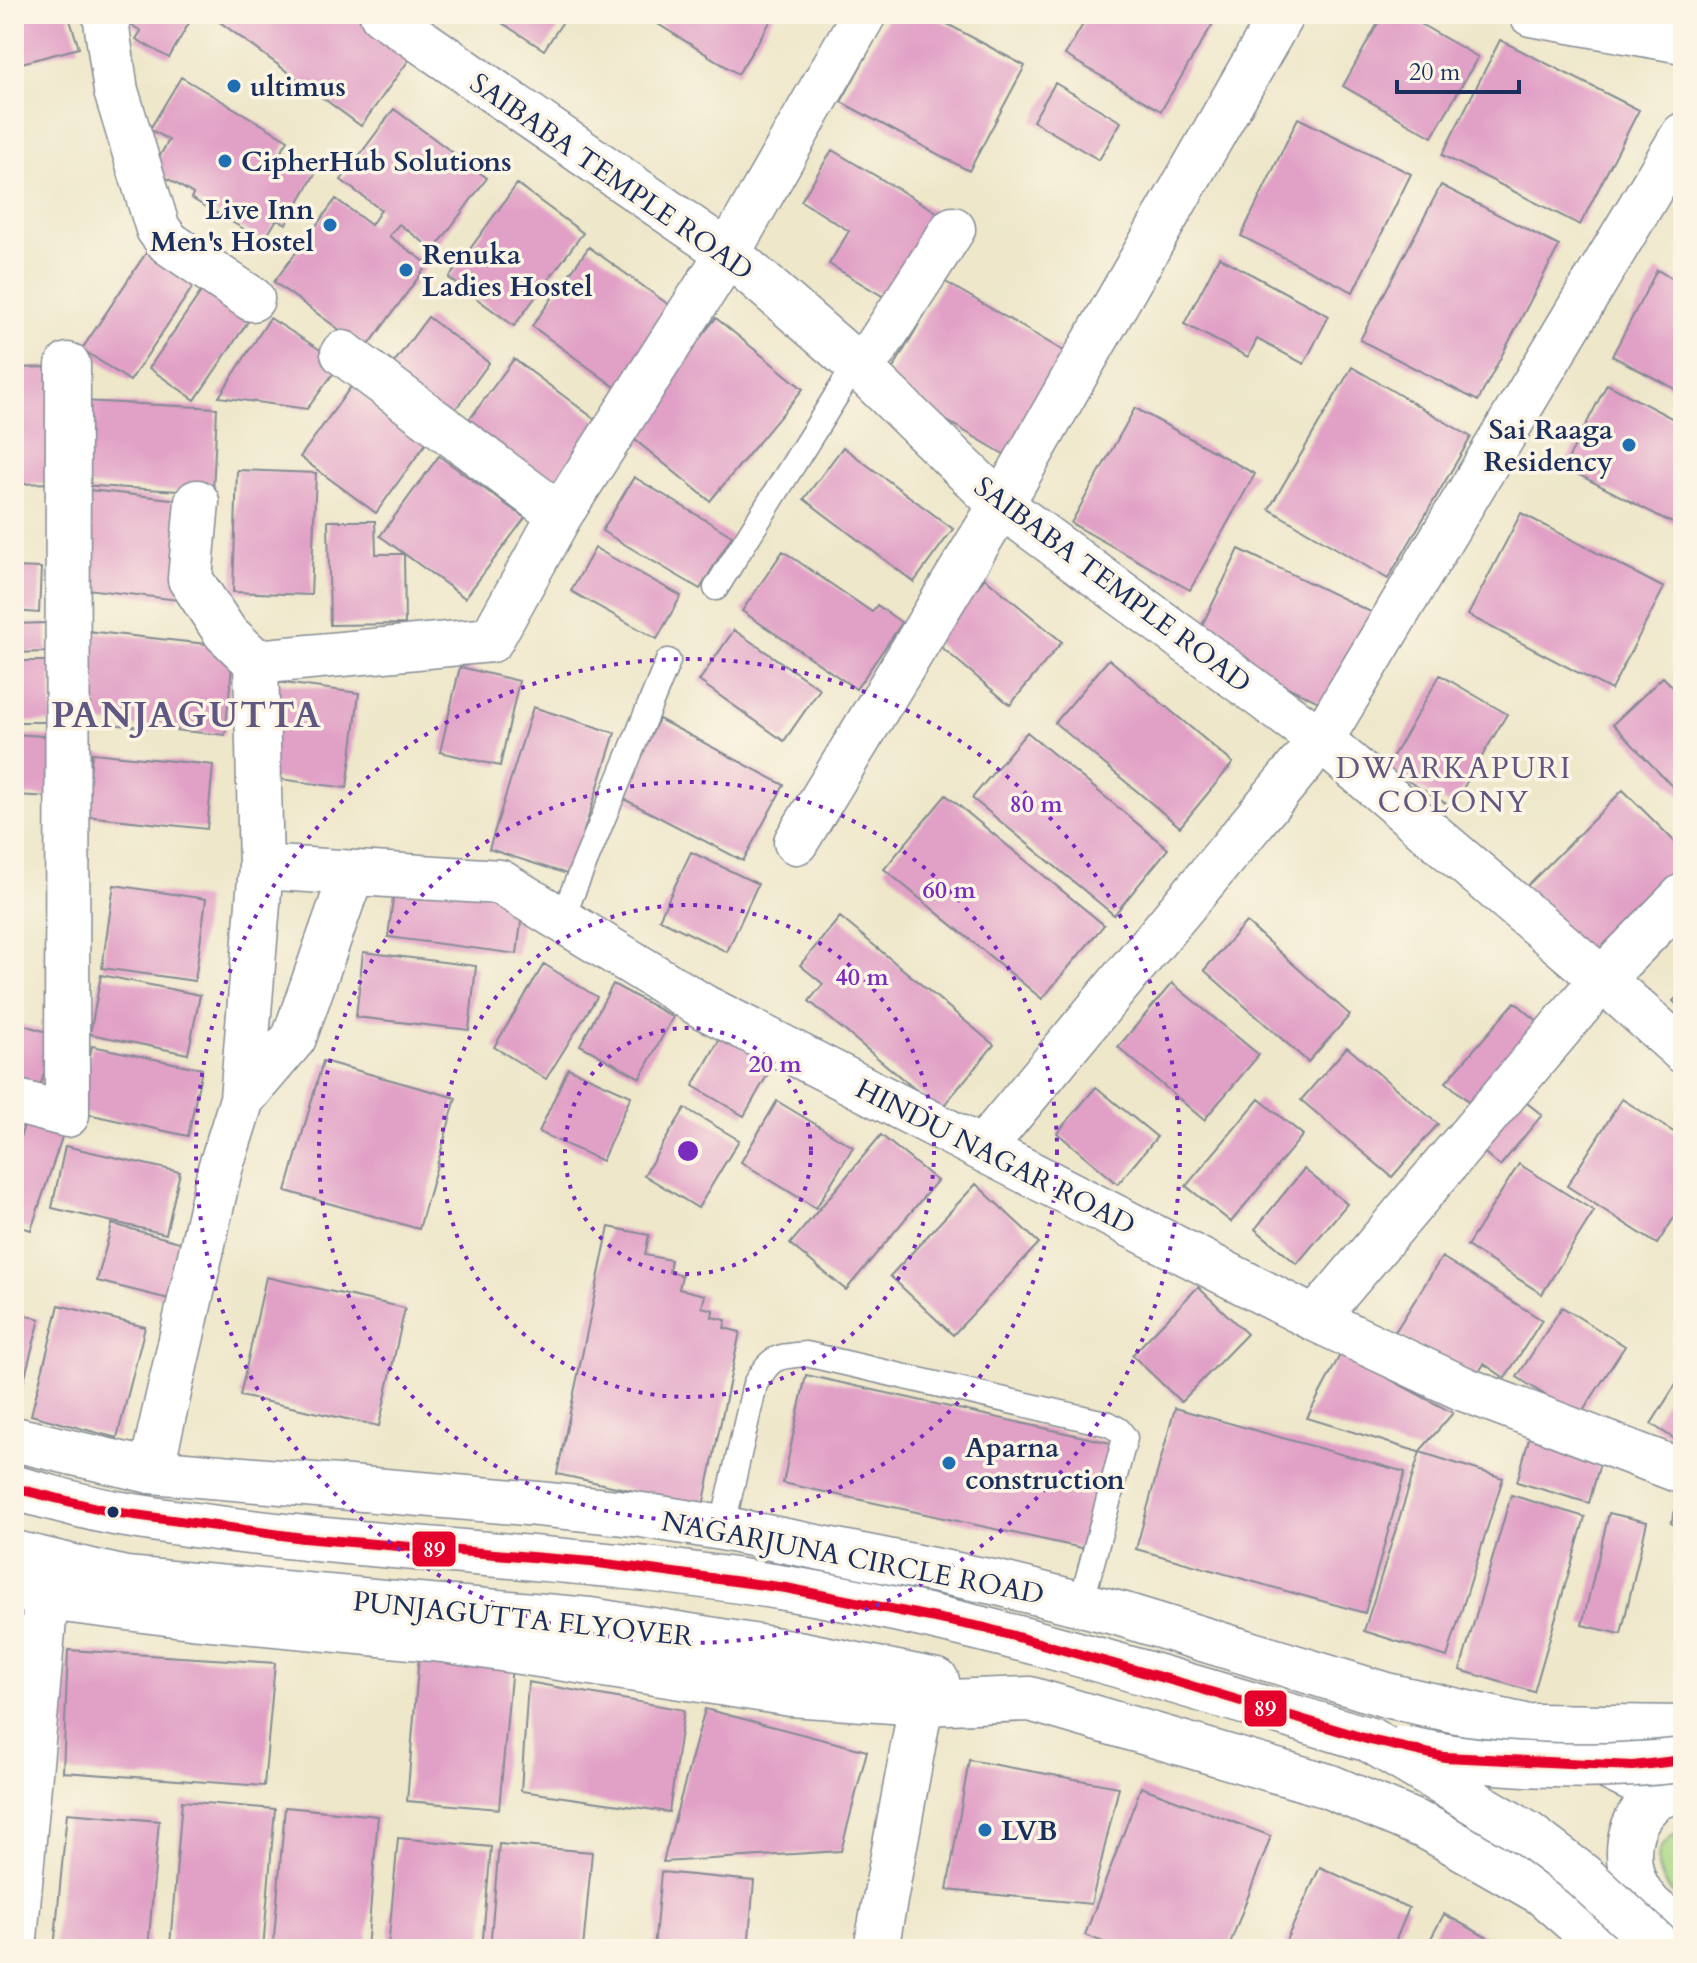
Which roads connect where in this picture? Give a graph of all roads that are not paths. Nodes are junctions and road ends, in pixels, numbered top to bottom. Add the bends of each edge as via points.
1 (105, 14) edge
2 (382, 14) edge
3 (864, 14) edge
4 (1282, 14) edge
5 (1531, 14) edge
6 (1683, 41) edge
7 (1683, 135) edge
8 (953, 229) dead end
9 (728, 253) junction
10 (252, 299) dead end
11 (343, 353) dead end
12 (856, 364) junction
13 (68, 365) dead end
14 (197, 502) dead end
15 (1001, 505) junction
16 (560, 515) junction
17 (716, 588) dead end
18 (668, 661) dead end
19 (256, 662) junction
20 (1321, 740) junction
21 (796, 842) dead end
22 (261, 867) junction
23 (352, 873) junction
24 (1683, 896) edge
25 (562, 918) junction
26 (1602, 979) junction
27 (1683, 1051) edge
28 (242, 1099) junction
29 (14, 1101) edge
30 (982, 1149) junction
31 (1315, 1319) junction
32 (14, 1439) edge
33 (151, 1471) junction
34 (1683, 1472) edge
35 (14, 1488) edge
36 (722, 1529) junction
37 (14, 1553) edge
38 (30, 1592) edge
39 (1081, 1604) junction
40 (1030, 1699) junction
41 (921, 1703) junction
42 (1520, 1725) junction
43 (1683, 1728) edge
44 (1370, 1740) junction
45 (1677, 1781) edge
46 (1443, 1836) junction
47 (1629, 1864) junction
48 (1666, 1916) edge
49 (14, 1949) edge
50 (876, 1949) edge
51 (1606, 1949) edge
52 (1662, 1949) edge

1 - 10 street via 116,91 158,229 169,243
2 - 9 street, SAIBABA TEMPLE ROAD
3 - 9 street
4 - 15 street
5 - 6 street
7 - 20 street
8 - 12 street via 876,348
9 - 12 street, SAIBABA TEMPLE ROAD
9 - 16 street
11 - 16 street
12 - 15 street, SAIBABA TEMPLE ROAD
12 - 17 lane
13 - 29 street via 67,1115
14 - 19 street via 190,579 225,632
15 - 20 street, SAIBABA TEMPLE ROAD
15 - 21 street
16 - 19 street via 491,640
18 - 25 lane
19 - 22 street
20 - 26 street, SAIBABA TEMPLE ROAD
20 - 30 street
22 - 23 street, HINDU NAGAR ROAD
22 - 28 street
23 - 25 street, HINDU NAGAR ROAD via 500,882
23 - 28 street via 294,1038
24 - 26 street
25 - 30 street, HINDU NAGAR ROAD via 704,1007
26 - 27 street, SAIBABA TEMPLE ROAD
26 - 31 street
28 - 33 street via 220,1169
30 - 31 street, HINDU NAGAR ROAD
31 - 34 street, HINDU NAGAR ROAD via 1464,1389
32 - 33 street, NAGARJUNA CIRCLE ROAD
33 - 36 street, NAGARJUNA CIRCLE ROAD via 538,1504
35 - 44 street, PUNJAGUTTA FLYOVER via 113,1512 303,1538 591,1562 786,1588 985,1628
36 - 39 street, NAGARJUNA CIRCLE ROAD
36 - 39 lane via 755,1384 777,1357 806,1354 1119,1430 1125,1438
37 - 40 street, PUNJAGUTTA FLYOVER via 125,1579 590,1620 803,1654
38 - 41 street via 191,1616 443,1640 791,1694
38 - 49 street
39 - 42 street, NAGARJUNA CIRCLE ROAD via 1386,1695
40 - 41 street
40 - 46 street via 1328,1786
41 - 50 street
42 - 43 street
42 - 45 street, NAGARJUNA CIRCLE ROAD
44 - 45 street, PUNJAGUTTA FLYOVER, bridge via 1444,1757 1633,1766
44 - 52 street, PUNJAGUTTA FLYOVER, bridge via 1528,1834 1582,1875
45 - 47 street via 1638,1819
46 - 47 street via 1541,1858
46 - 51 street via 1542,1893
47 - 48 street via 1635,1887
48 - 52 street via 1655,1916

